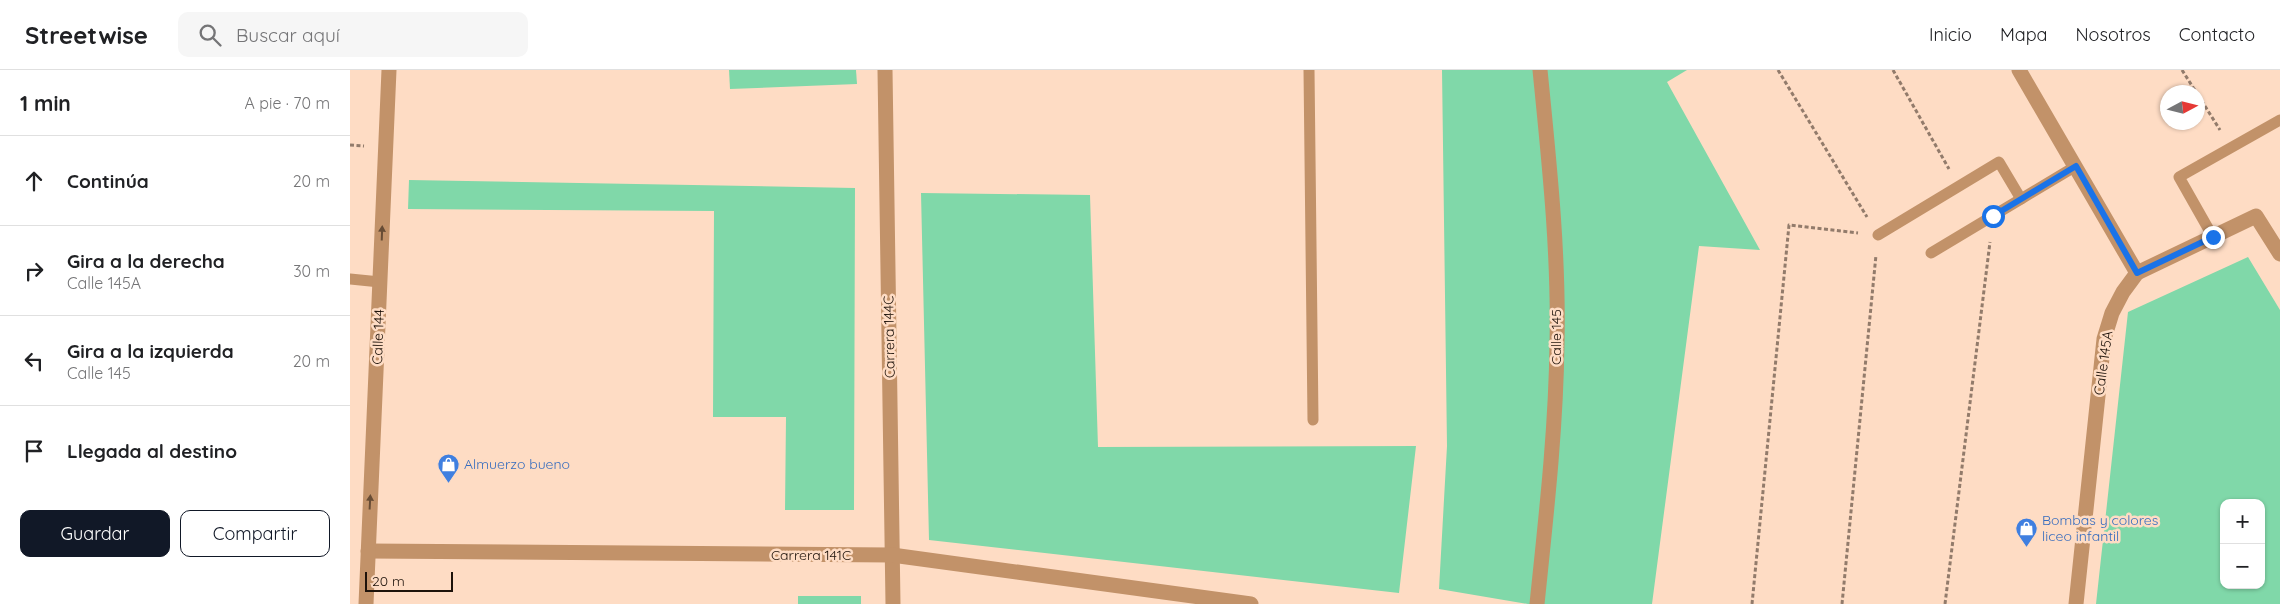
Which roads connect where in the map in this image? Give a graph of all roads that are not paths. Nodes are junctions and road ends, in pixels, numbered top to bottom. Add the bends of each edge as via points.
1 (389, 70) edge
2 (885, 70) edge
3 (1309, 70) edge
4 (1540, 70) edge
5 (2019, 70) edge
6 (2280, 120) edge
7 (2076, 166) junction
8 (2021, 199) junction
9 (1878, 235) road end
10 (2213, 237) junction
11 (1931, 253) dead end
12 (2280, 254) edge
13 (2137, 273) junction
14 (350, 279) edge
15 (380, 282) junction
16 (1313, 420) dead end
17 (368, 551) junction
18 (892, 555) junction
19 (366, 604) edge
20 (893, 604) edge
21 (1251, 604) edge
22 (1537, 604) edge
23 (2076, 604) edge

15 -> 1 street, Calle 144
2 - 18 street, Carrera 144C
3 - 16 lane
4 - 22 street, Calle 145 via 1553,211 1557,343 1549,484
5 - 7 street
6 - 10 lane via 2179,178
7 - 8 lane
7 - 13 street
8 - 9 lane via 1999,162
8 - 11 lane
10 - 12 street via 2256,216
10 - 13 street
13 - 23 street, Calle 145A via 2112,313 2104,340
14 - 15 lane
17 -> 15 street, Calle 144
17 - 18 street, Carrera 141C
17 - 19 street, Calle 144
18 - 20 street, Carrera 144C
18 - 21 street, Carrera 141C

